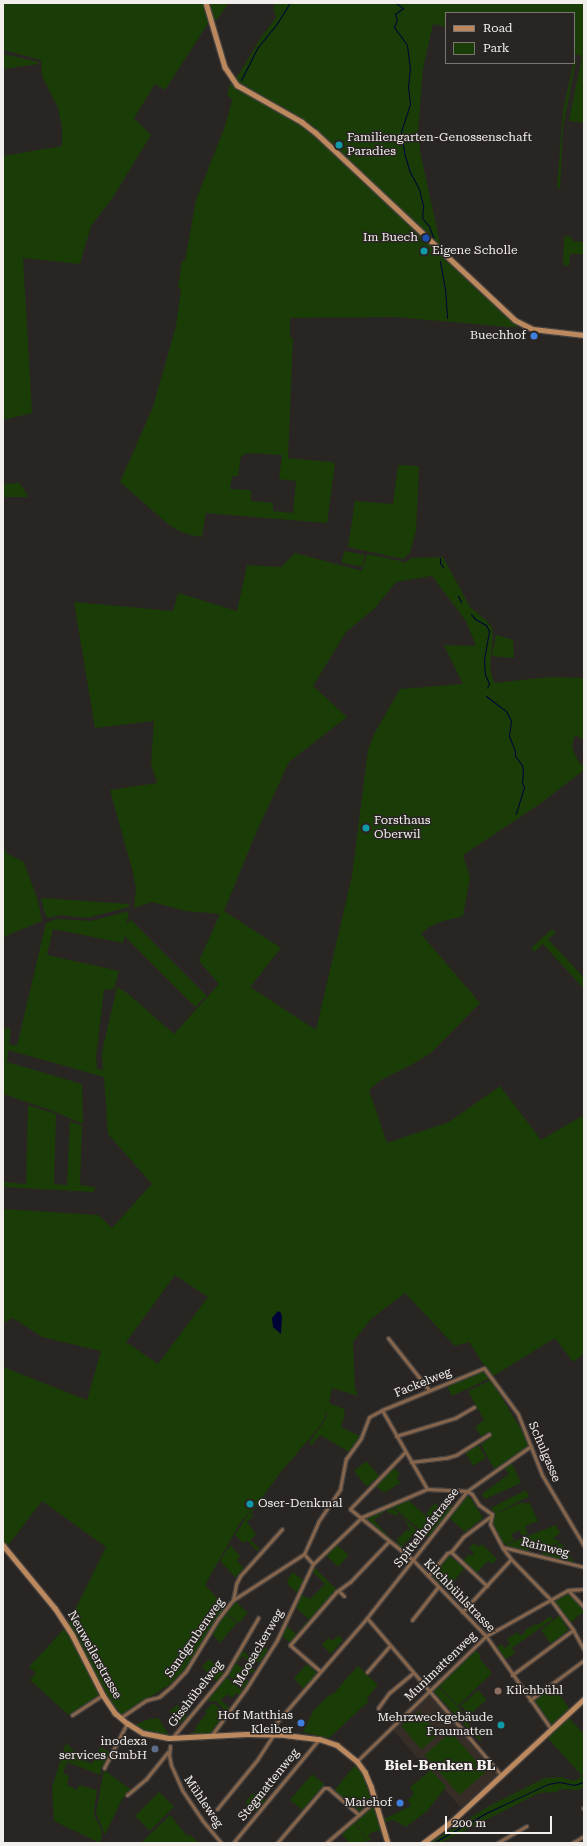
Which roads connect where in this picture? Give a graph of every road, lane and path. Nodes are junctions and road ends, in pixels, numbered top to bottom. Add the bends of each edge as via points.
1 (206, 3) edge
2 (584, 335) edge
3 (388, 1338) dead end
4 (484, 1368) joint
5 (429, 1390) junction
6 (474, 1407) dead end
7 (382, 1410) junction
8 (489, 1434) dead end
9 (396, 1436) junction
10 (531, 1446) junction
11 (405, 1452) junction
12 (411, 1462) junction
13 (427, 1488) junction
14 (467, 1491) junction
15 (492, 1514) junction
16 (362, 1517) junction
17 (282, 1529) dead end
18 (390, 1541) junction
19 (3, 1546) edge
20 (584, 1546) edge
21 (502, 1547) junction
22 (451, 1552) junction
23 (304, 1554) junction
24 (511, 1559) junction
25 (413, 1560) junction
26 (313, 1564) junction
27 (584, 1567) edge
28 (428, 1576) junction
29 (487, 1586) junction
30 (438, 1587) junction
31 (584, 1589) edge
32 (568, 1590) junction
33 (339, 1591) junction
34 (344, 1596) dead end
35 (550, 1599) junction
36 (233, 1600) junction
37 (584, 1607) edge
38 (462, 1612) junction
39 (258, 1618) dead end
40 (367, 1618) junction
41 (412, 1620) dead end
42 (573, 1630) junction
43 (486, 1636) junction
44 (583, 1644) edge
45 (390, 1646) junction
46 (584, 1650) edge
47 (584, 1660) edge
48 (320, 1672) junction
49 (367, 1672) dead end
50 (412, 1673) junction
51 (512, 1675) junction
52 (429, 1692) junction
53 (103, 1695) junction
54 (584, 1699) edge
55 (530, 1700) junction
56 (378, 1708) dead end
57 (72, 1715) dead end
58 (120, 1718) junction
59 (127, 1723) junction
60 (551, 1729) junction
61 (274, 1734) junction
62 (211, 1736) junction
63 (171, 1738) junction
64 (319, 1739) junction
65 (170, 1746) junction
66 (356, 1761) junction
67 (104, 1768) dead end
68 (501, 1775) junction
69 (127, 1795) dead end
70 (375, 1801) junction
71 (217, 1809) dead end
72 (359, 1815) junction
73 (527, 1826) dead end
74 (584, 1836) edge
75 (222, 1843) edge
76 (233, 1843) edge
77 (277, 1843) edge
78 (326, 1843) edge
79 (388, 1843) edge
80 (423, 1843) edge
81 (497, 1843) edge
82 (572, 1843) edge

1 - 2 street via 225,67 236,85 315,132 508,314 533,330
3 - 5 street
4 - 5 street, Fackelweg
4 - 10 street, Schulgasse via 518,1414
5 - 7 street, Fackelweg
6 - 9 street via 454,1418
7 - 9 street
7 - 23 street, Fackelweg via 369,1417 361,1438 346,1459 340,1489 318,1522
8 - 12 street via 456,1455
9 - 11 street
10 - 14 street, Spittelhofstrasse
10 - 20 street, Schulgasse via 548,1488
11 - 12 street
11 - 16 street, Kilchbühlstrasse via 350,1509
12 - 13 street
13 - 14 street
13 - 16 street
14 - 15 street via 479,1505
14 - 25 street, Spittelhofstrasse
15 - 21 street via 490,1524
15 - 22 street
16 - 18 street, Kilchbühlstrasse
16 - 26 street
17 - 36 street via 240,1576
18 - 25 street, Kilchbühlstrasse
18 - 33 street
19 - 53 street, Neuweilerstrasse via 55,1608 73,1636
21 - 24 street
21 - 27 street, Rainweg
22 - 28 street
22 - 29 street
23 - 26 street
23 - 36 street, Sandgrubenweg
24 - 29 street
24 - 35 street
25 - 28 street, Kilchbühlstrasse
25 - 40 street, Spittelhofstrasse
26 - 62 street, Moosackerweg via 277,1640 246,1689
28 - 30 street, Kilchbühlstrasse
29 - 38 street
30 - 38 street, Kilchbühlstrasse
30 - 41 street
31 - 32 street
32 - 35 street, Munimattenweg
32 - 37 street
33 - 34 street
33 - 48 street via 290,1645
35 - 42 street
35 - 43 street, Munimattenweg
36 - 58 street, Sandgrubenweg via 218,1619 186,1671 174,1684 159,1697 147,1700
38 - 43 street, Kilchbühlstrasse
39 - 63 street, Gisshübelweg via 226,1673
40 - 45 street
40 - 48 street, Spittelhofstrasse
42 - 44 street
42 - 51 street
43 - 51 street, Kilchbühlstrasse
43 - 52 street, Munimattenweg
44 - 46 street
45 - 49 street
45 - 50 street
47 - 55 street
48 - 61 street, Spittelhofstrasse via 276,1723
50 - 52 street
50 - 56 street via 389,1693
51 - 55 street, Kilchbühlstrasse
52 - 66 street, Munimattenweg
52 - 68 street
53 - 57 street
53 - 58 street, Neuweilerstrasse
54 - 60 street
55 - 60 street, Kilchbühlstrasse
58 - 59 street, Neuweilerstrasse
59 - 63 street, Neuweilerstrasse via 143,1733
59 - 67 street
60 - 68 street
61 - 62 street, Neuweilerstrasse
61 - 64 street, Neuweilerstrasse
61 - 71 street, Spittelhofstrasse via 257,1760
62 - 63 street, Neuweilerstrasse
63 - 65 street, Mühleweg
64 - 66 street, Neuweilerstrasse via 337,1745
64 - 76 street, Stegmattenweg
65 - 69 street via 162,1761
65 - 75 street, Mühleweg via 171,1765 182,1790 202,1820
66 - 70 street, Neuweilerstrasse via 365,1772
68 - 80 street via 444,1829
70 - 72 street
70 - 79 street, Neuweilerstrasse
72 - 77 street via 328,1788 324,1788
72 - 78 street
73 - 81 street
74 - 82 street

